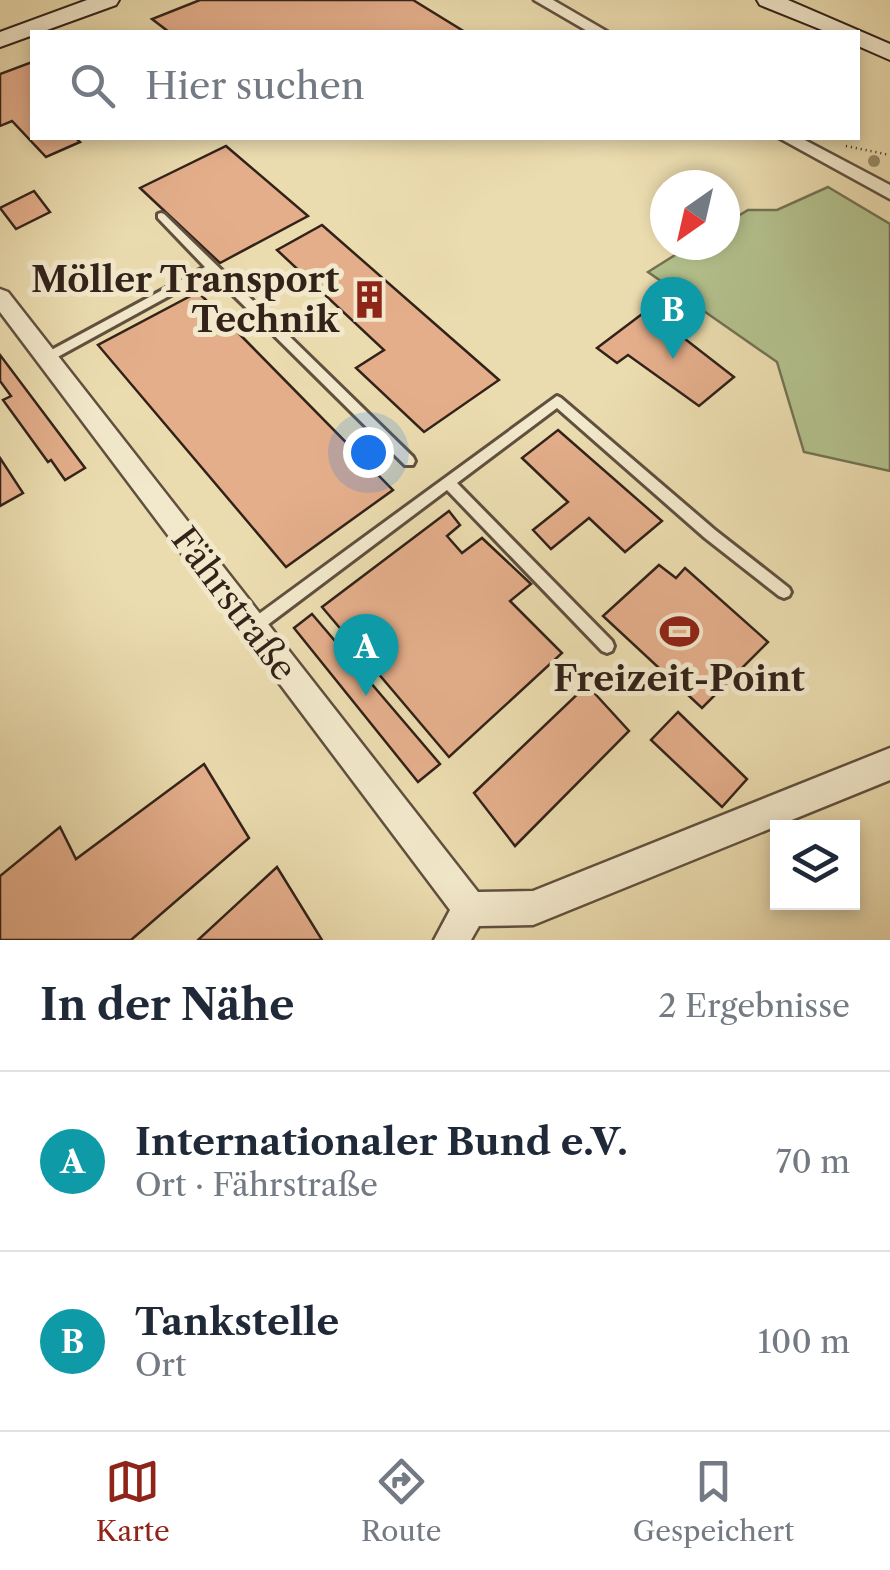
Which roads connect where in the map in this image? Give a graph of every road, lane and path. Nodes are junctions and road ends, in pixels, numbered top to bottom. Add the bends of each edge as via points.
1 (108, 0) edge
2 (542, 0) edge
3 (768, 0) edge
4 (795, 0) edge
5 (596, 30) edge
6 (841, 30) edge
7 (843, 30) edge
8 (860, 39) edge
9 (0, 40) edge
10 (890, 53) edge
11 (792, 140) edge
12 (890, 193) edge
13 (161, 216) dead end
14 (212, 268) junction
15 (0, 297) edge
16 (48, 356) junction
17 (409, 462) dead end
18 (448, 482) junction
19 (784, 592) dead end
20 (251, 628) junction
21 (606, 646) dead end
22 (890, 764) edge
23 (470, 909) junction
24 (451, 940) edge

1 - 9 main road
2 - 5 street
3 - 6 main road
4 - 7 main road
8 - 10 main road
11 - 12 street
13 - 14 lane
14 - 16 lane
14 - 17 lane
15 - 16 street, Fährstraße
16 - 20 street, Fährstraße
18 - 19 lane via 557,400
18 - 20 lane
18 - 21 lane
20 - 23 street, Fährstraße
22 - 23 street via 533,908
23 - 24 street

